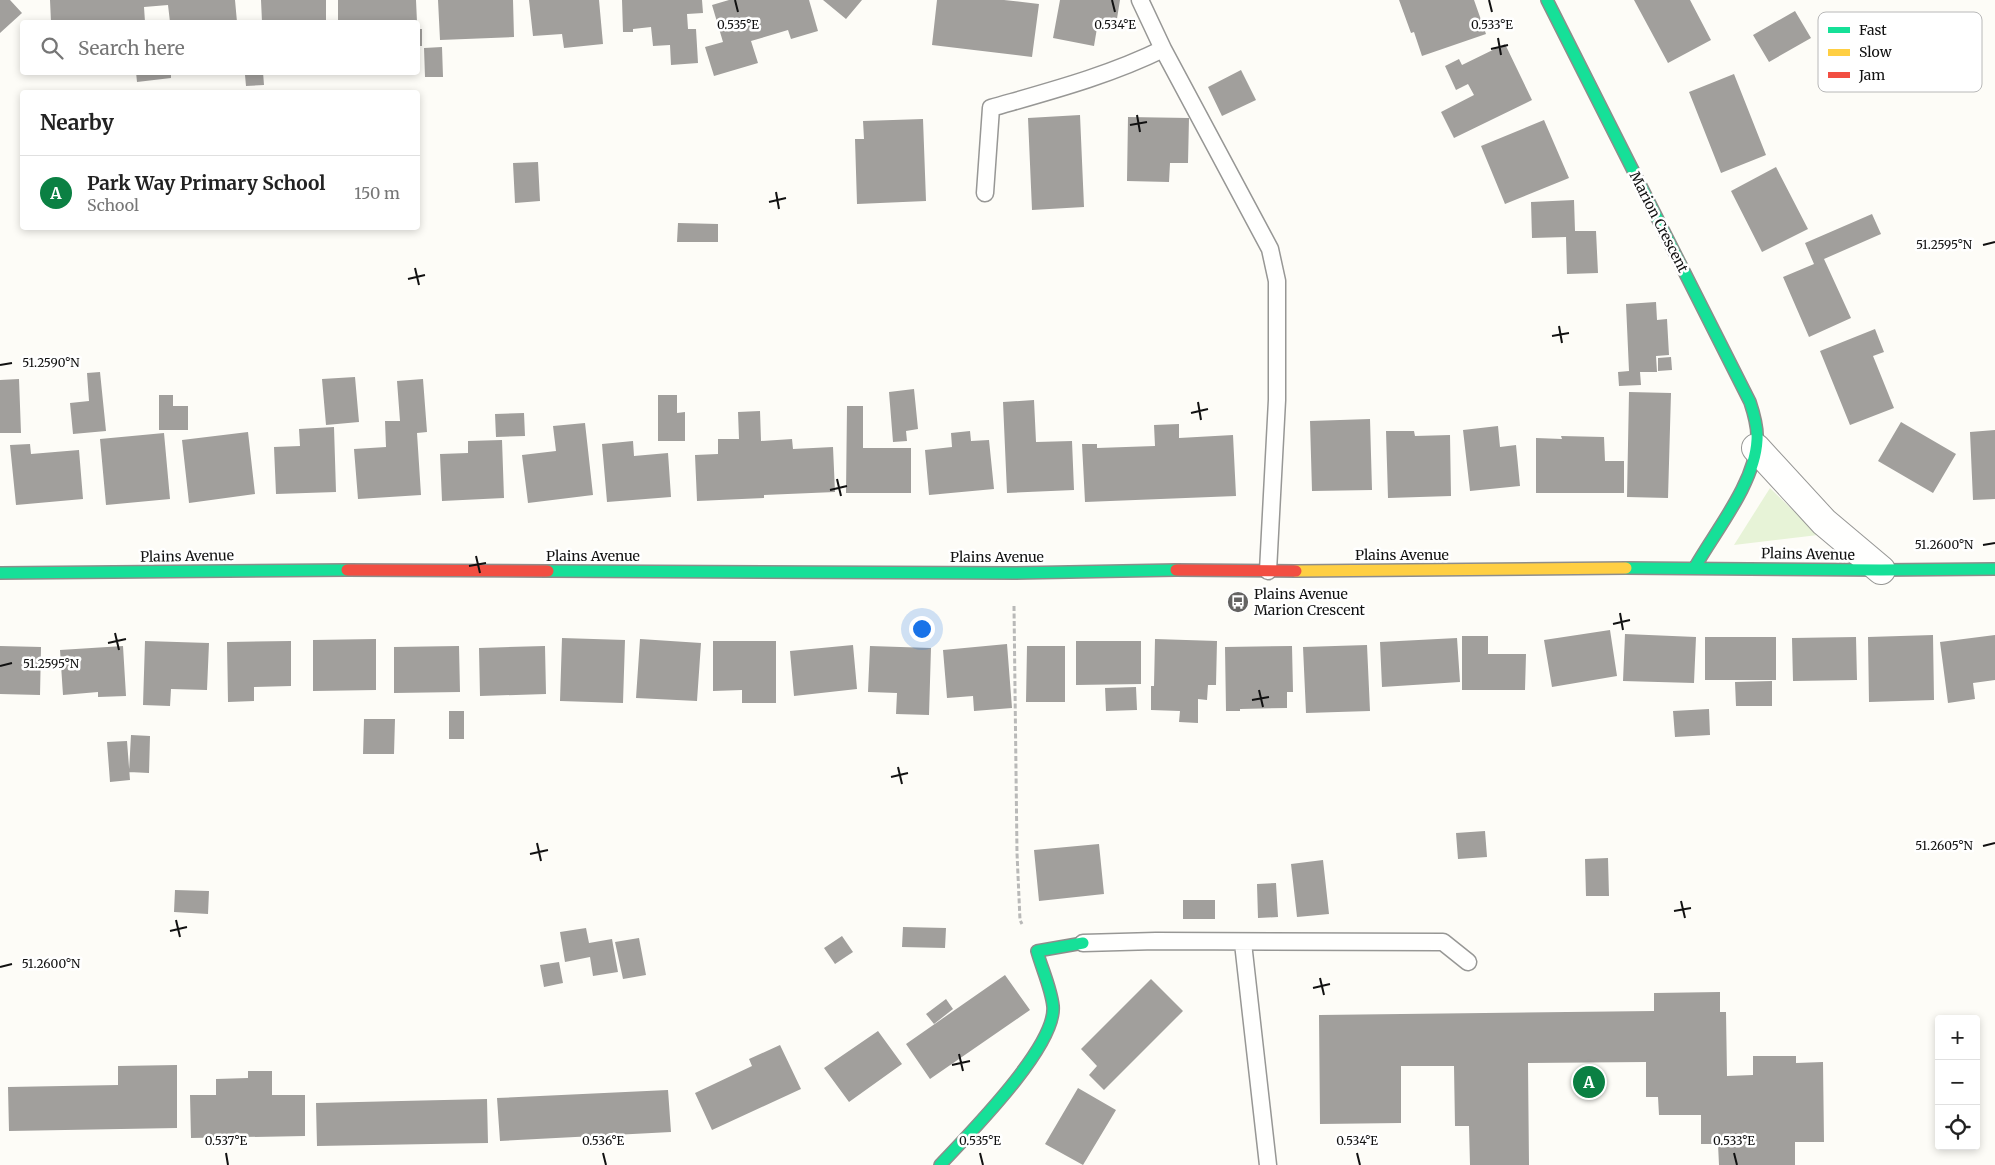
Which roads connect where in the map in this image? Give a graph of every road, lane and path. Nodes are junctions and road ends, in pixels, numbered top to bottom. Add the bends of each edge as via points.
1 (1140, 0) edge
2 (1547, 0) edge
3 (1163, 48) junction
4 (985, 193) dead end
5 (1756, 448) junction
6 (1695, 567) junction
7 (1995, 569) edge
8 (1881, 570) junction
9 (1268, 571) junction
10 (0, 573) edge
11 (1014, 573) junction
12 (1083, 943) joint
13 (1243, 943) junction
14 (1037, 950) junction
15 (1468, 962) dead end
16 (940, 1165) edge
17 (1268, 1165) edge

1 - 3 lane
2 - 5 street, Marion Crescent via 1750,402 1756,420
3 - 4 lane via 1132,64 1078,83 991,108
3 - 9 lane via 1270,250 1277,281 1277,400
5 - 6 street, Marion Crescent via 1744,482
5 - 8 street via 1824,522
6 - 8 street, Plains Avenue
6 - 9 street, Plains Avenue
7 - 8 street, Plains Avenue
9 - 11 street, Plains Avenue
10 - 11 street, Plains Avenue via 357,570
11 - 14 path via 1020,920
12 - 13 lane
12 - 14 street
13 - 15 lane via 1443,942
13 - 17 lane
14 - 16 street via 1052,1007 1049,1028 1025,1068 995,1106

